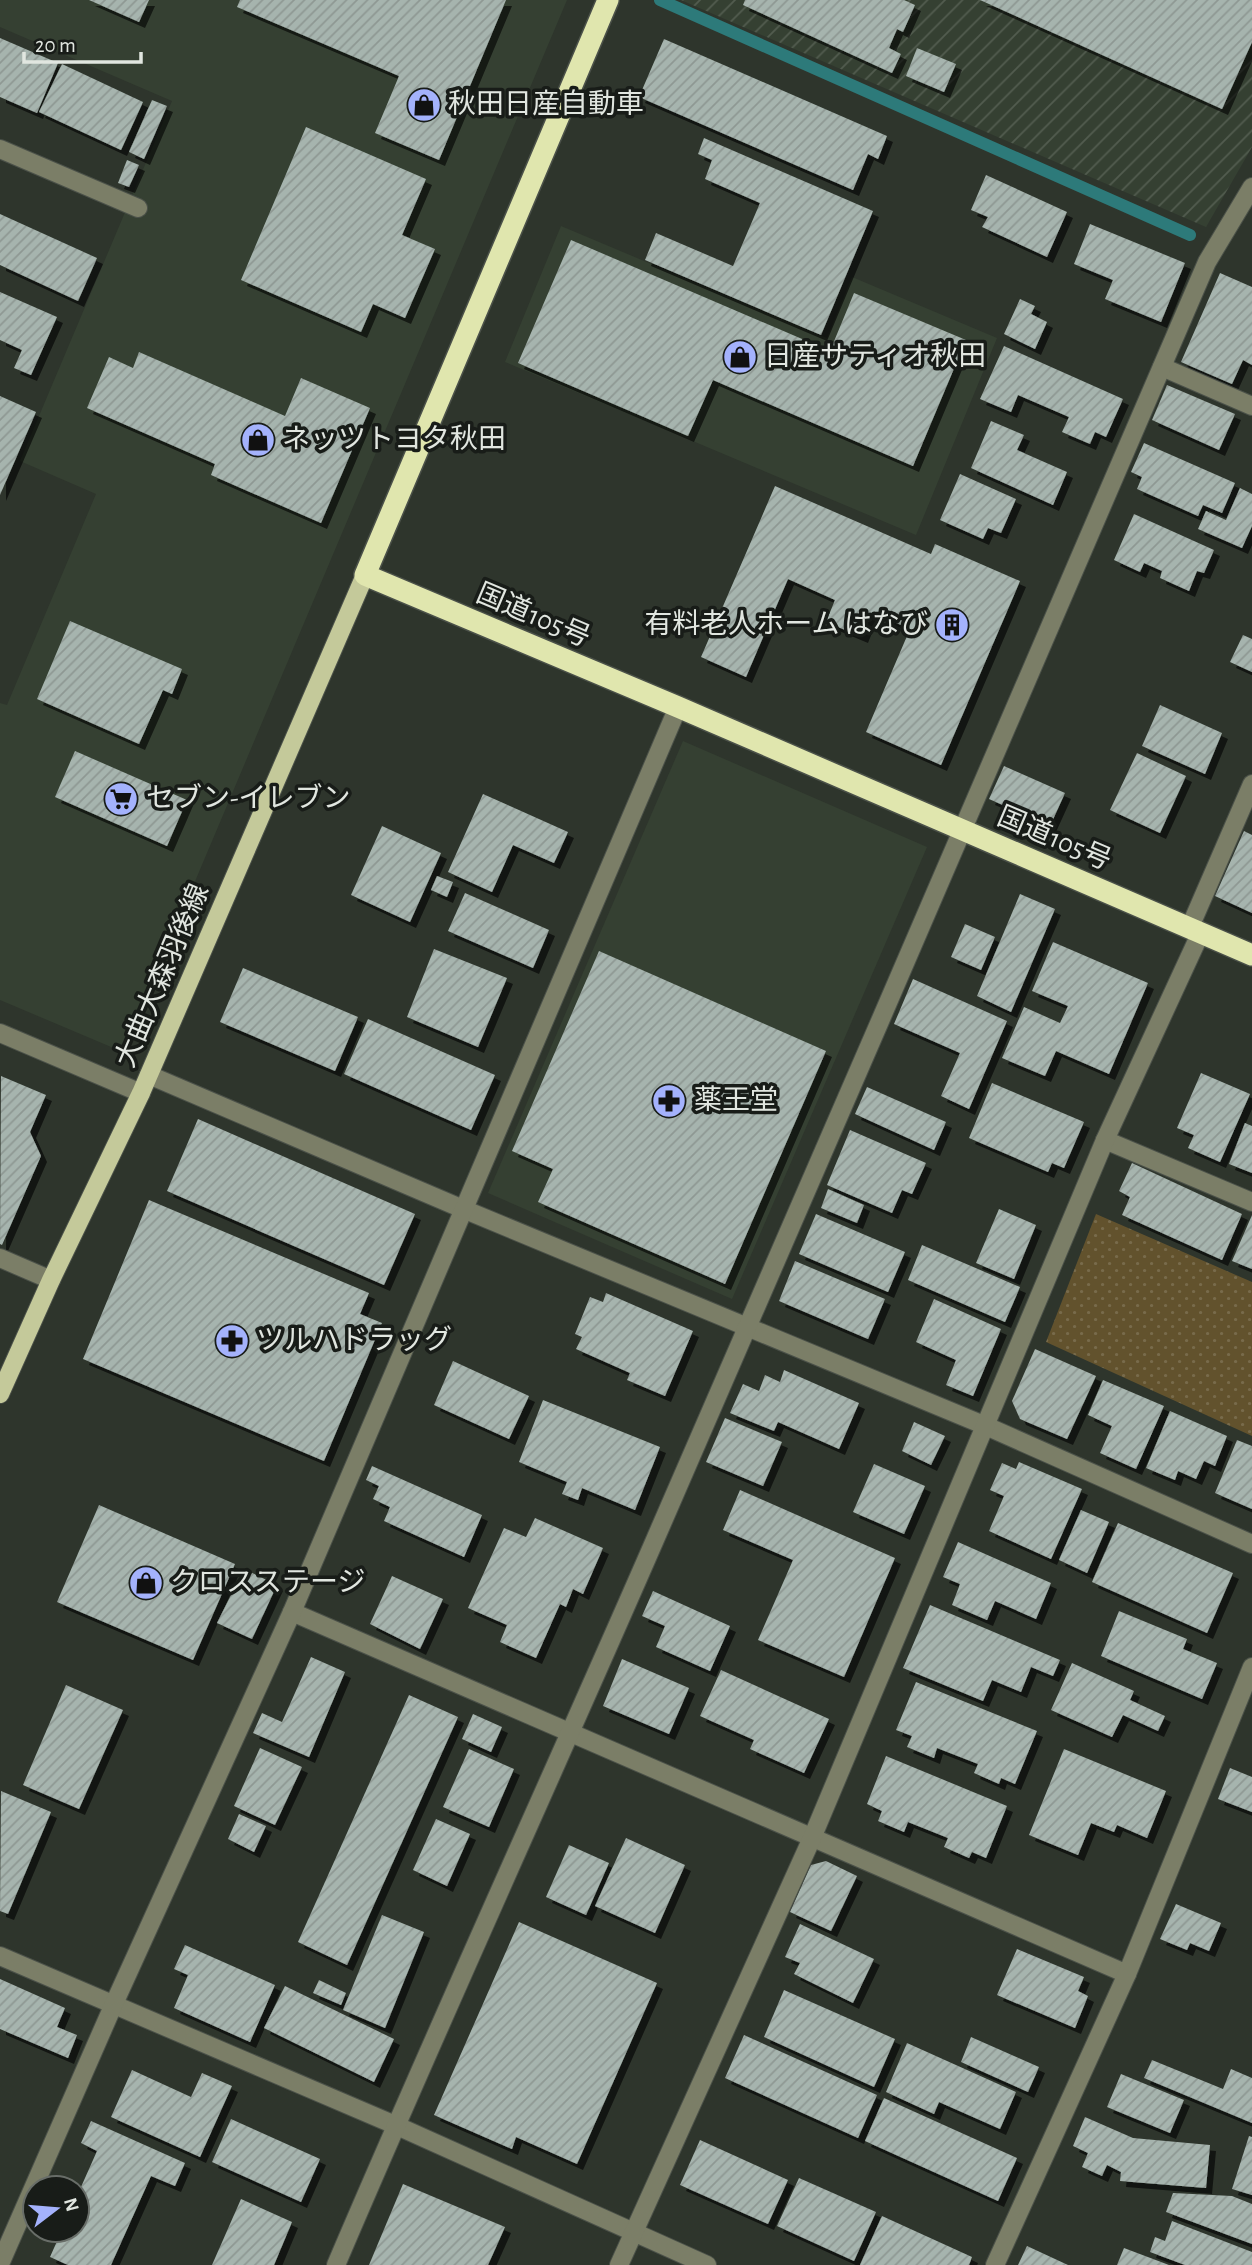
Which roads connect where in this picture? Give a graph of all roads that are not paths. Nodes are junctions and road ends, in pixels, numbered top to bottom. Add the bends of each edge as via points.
1 (608, 0) edge
2 (0, 149) edge
3 (1252, 187) edge
4 (138, 208) dead end
5 (1162, 367) junction
6 (1252, 406) edge
7 (365, 575) junction
8 (678, 707) junction
9 (1252, 784) edge
10 (962, 830) junction
11 (1195, 930) junction
12 (1252, 955) edge
13 (0, 1033) edge
14 (149, 1075) junction
15 (141, 1093) junction
16 (1105, 1140) junction
17 (1252, 1202) edge
18 (463, 1209) junction
19 (0, 1258) edge
20 (51, 1280) junction
21 (748, 1326) junction
22 (0, 1394) edge
23 (986, 1426) junction
24 (1252, 1544) edge
25 (292, 1612) junction
26 (1252, 1667) edge
27 (571, 1733) junction
28 (812, 1838) junction
29 (0, 1956) edge
30 (1127, 1974) junction
31 (113, 2006) junction
32 (395, 2125) junction
33 (633, 2231) junction
34 (0, 2264) edge
35 (336, 2265) edge
36 (619, 2265) edge
37 (707, 2265) edge
38 (995, 2265) edge

1 - 7 highway
2 - 4 street
3 - 5 street via 1207,262
5 - 6 street
5 - 10 street
7 - 8 highway, 国道105号
7 - 14 main road, 大曲大森羽後線
8 - 10 highway, 国道105号
8 - 18 street
9 - 11 street
10 - 11 highway, 国道105号
10 - 21 street
11 - 12 highway, 国道105号
11 - 16 street
13 - 15 street
14 - 15 main road, 大曲大森羽後線
14 - 18 street
15 - 20 main road, 大曲大森羽後線
16 - 17 street
16 - 23 street
18 - 21 street
18 - 25 street
19 - 20 street
20 - 22 main road, 大曲大森羽後線
21 - 23 street
21 - 27 street
23 - 24 street
23 - 28 street
25 - 27 street
25 - 31 street
26 - 30 street
27 - 28 street
27 - 32 street
28 - 30 street
28 - 33 street
29 - 31 street
30 - 38 street
31 - 32 street
31 - 34 street
32 - 33 street
32 - 35 street
33 - 36 street
33 - 37 street

